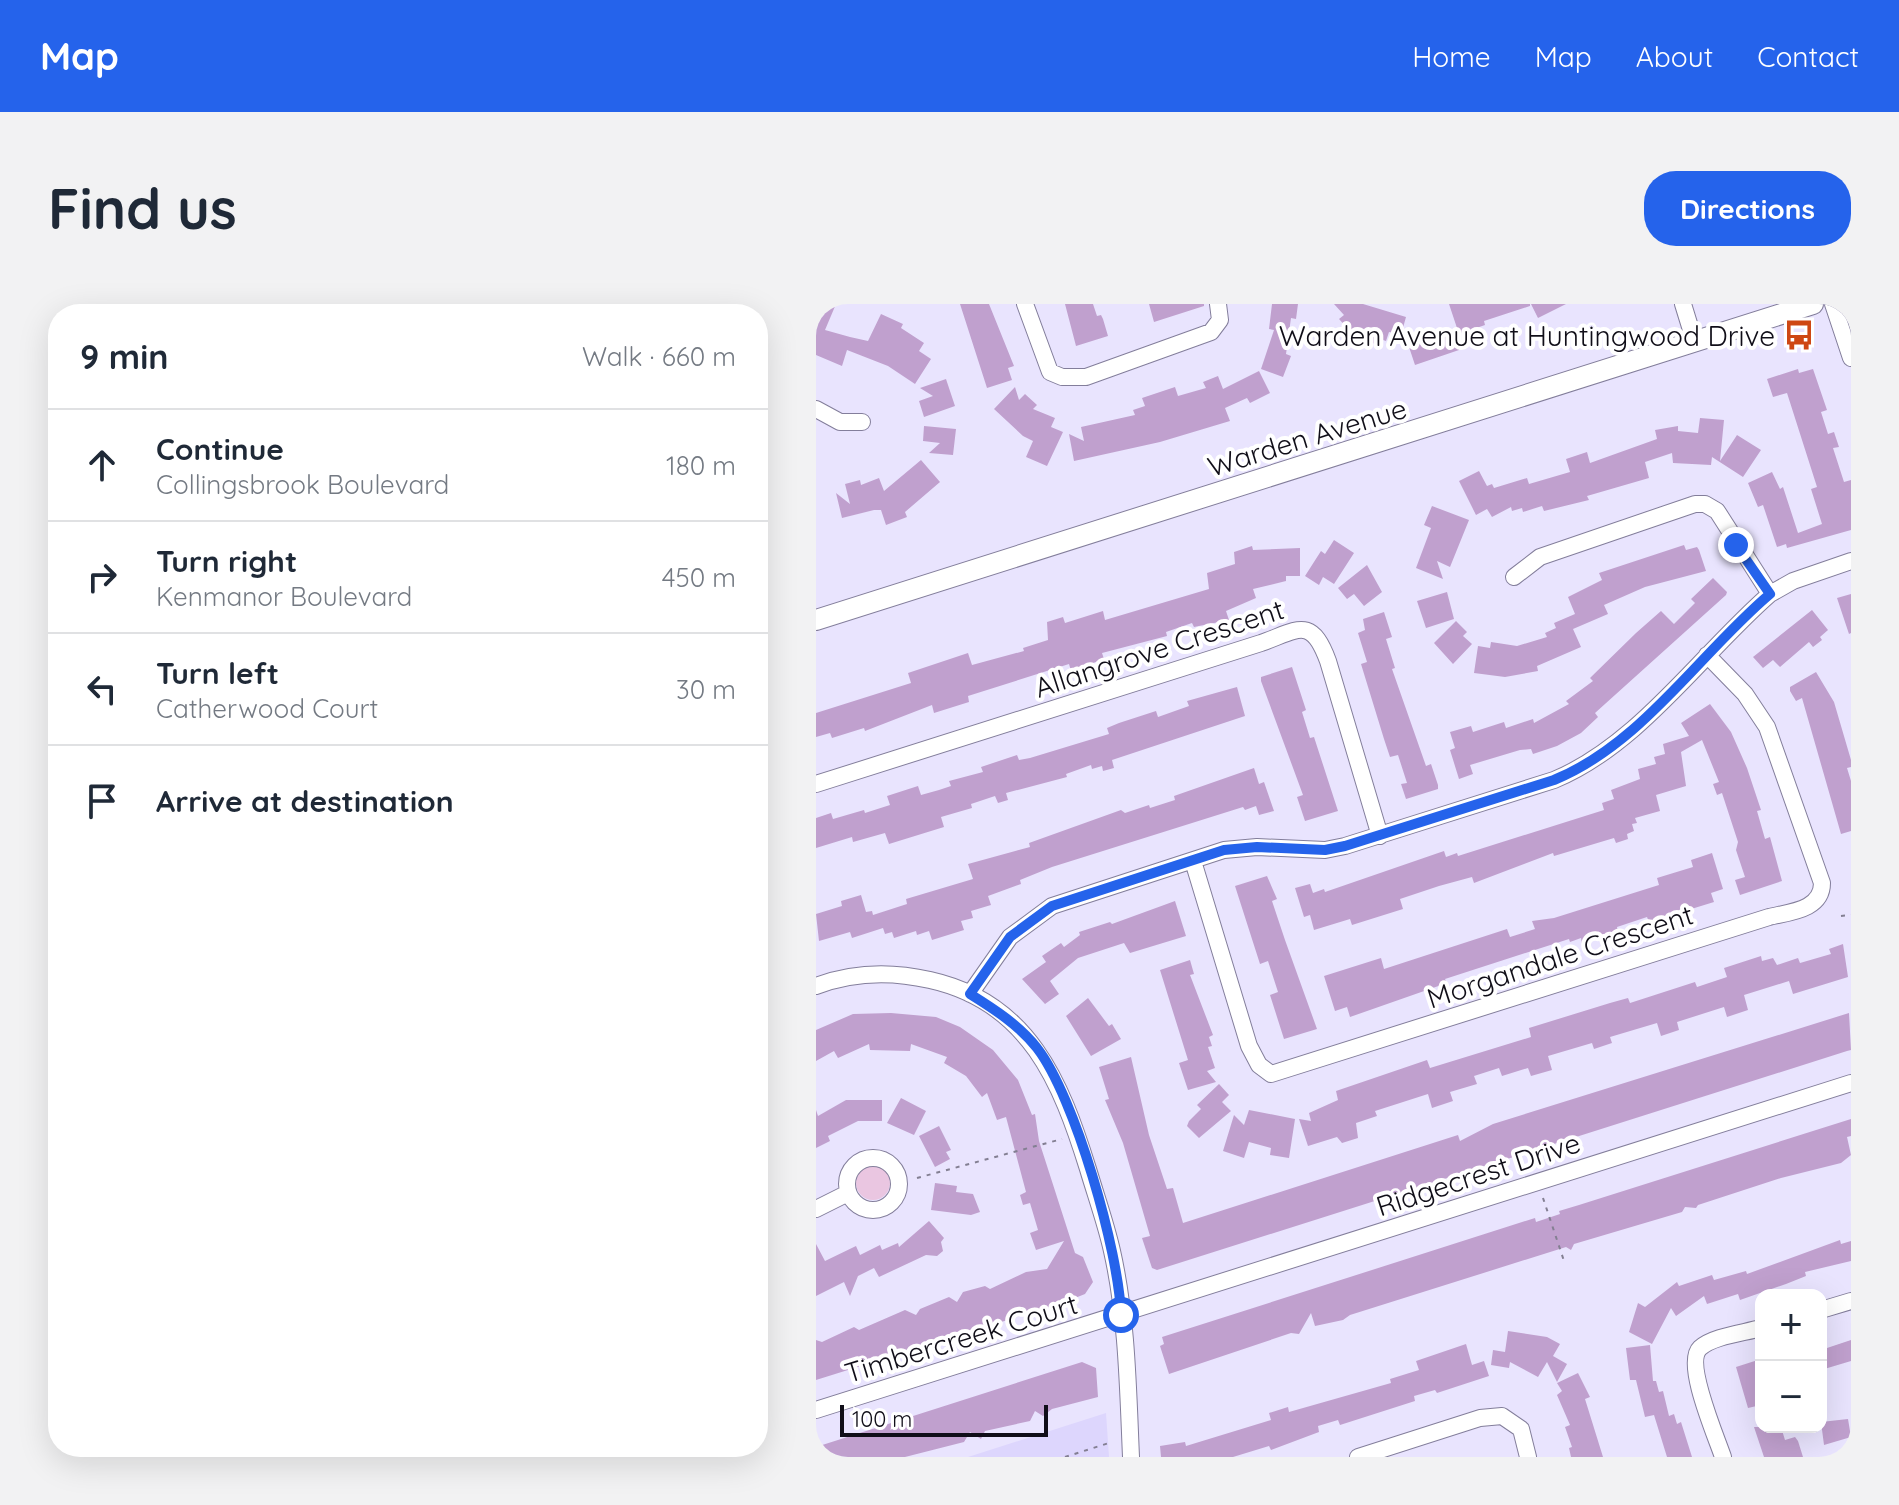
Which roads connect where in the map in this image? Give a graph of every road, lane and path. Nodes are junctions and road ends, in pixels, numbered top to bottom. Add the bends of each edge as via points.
1 (1025, 304) edge
2 (1218, 304) edge
3 (1683, 304) edge
4 (1813, 304) edge
5 (1833, 304) edge
6 (1695, 343) junction
7 (1851, 358) edge
8 (816, 409) edge
9 (862, 422) dead end
10 (1851, 561) edge
11 (1514, 577) dead end
12 (1770, 594) junction
13 (816, 620) edge
14 (1707, 655) junction
15 (816, 784) edge
16 (1380, 836) junction
17 (1193, 861) junction
18 (1851, 915) edge
19 (1841, 916) dead end
20 (816, 986) edge
21 (970, 994) junction
22 (1851, 1083) edge
23 (1077, 1135) junction
24 (917, 1178) dead end
25 (1538, 1181) junction
26 (848, 1193) dead end
27 (816, 1209) edge
28 (1565, 1264) dead end
29 (1851, 1301) edge
30 (1827, 1308) edge
31 (1121, 1315) junction
32 (1755, 1330) edge
33 (816, 1410) edge
34 (1112, 1442) dead end
35 (1065, 1457) edge
36 (1131, 1457) edge
37 (1358, 1457) edge
38 (1528, 1457) edge
39 (1723, 1457) edge

1 - 2 street via 1050,372 1078,379 1211,332 1220,320
3 - 6 street
4 - 6 main road, Warden Avenue
5 - 7 street
6 - 13 main road, Warden Avenue
8 - 9 street via 840,422
10 - 12 street
11 - 12 street via 1540,557 1705,504 1717,511
12 - 14 street
14 - 16 street via 1586,766
14 - 17 street, Morgandale Crescent via 1745,694 1767,727 1822,883 1818,897 1803,910 1271,1074 1249,1046
15 - 16 street, Allangrove Crescent via 1261,643 1291,629 1307,629 1320,640 1328,661
16 - 17 street via 1325,850 1224,850
17 - 21 street via 1052,906 1010,937
18 - 19 path
20 - 21 street via 849,975 894,974
21 - 23 street via 1011,1021 1037,1048 1063,1093
22 - 25 street, Ridgecrest Drive
23 - 24 path
23 - 31 street via 1112,1248
25 - 28 path
25 - 31 street, Ridgecrest Drive
26 - 27 street
29 - 30 street
31 - 33 street, Timbercreek Court
31 - 36 street
32 - 39 street via 1701,1346 1694,1357
34 - 35 path
37 - 38 street via 1480,1418 1502,1416 1521,1429

